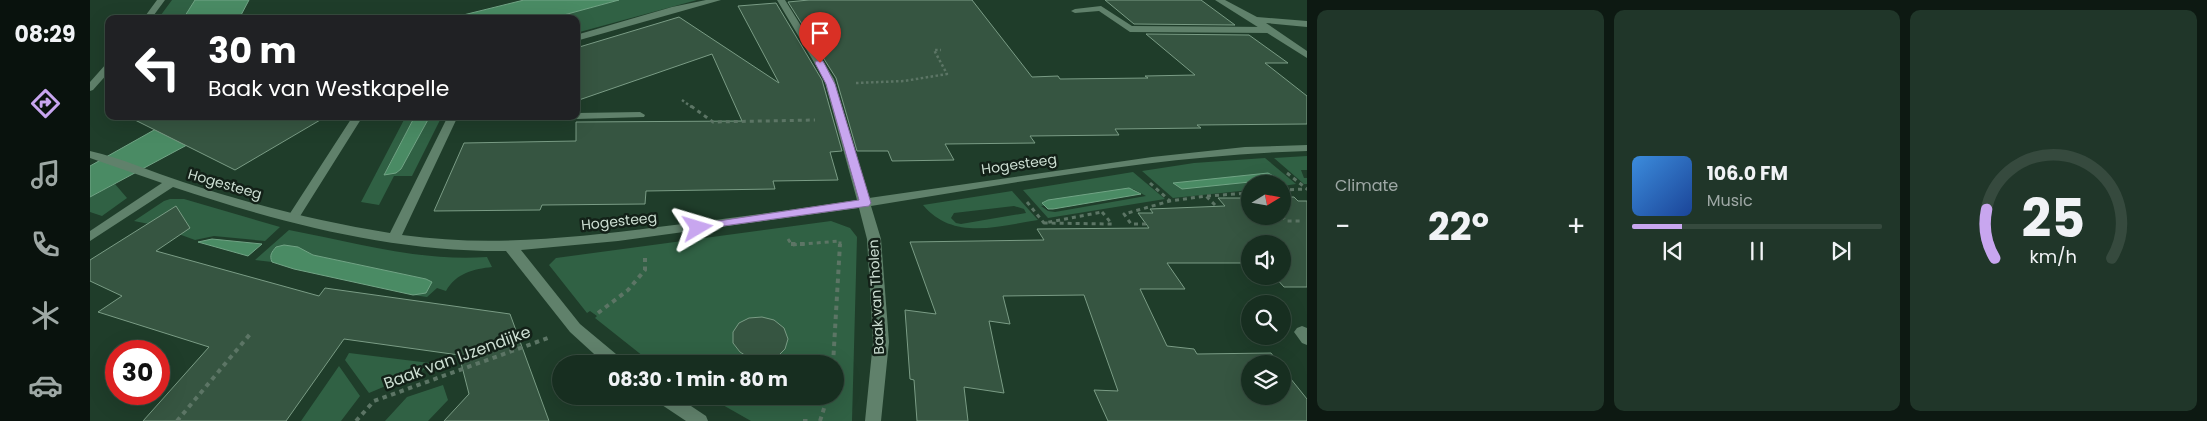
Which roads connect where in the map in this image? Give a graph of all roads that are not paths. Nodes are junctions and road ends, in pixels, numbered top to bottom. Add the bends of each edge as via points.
1 (161, 0) edge
2 (716, 0) edge
3 (781, 0) edge
4 (1218, 0) edge
5 (1075, 11) dead end
6 (151, 15) edge
7 (1254, 19) junction
8 (1307, 24) edge
9 (1270, 30) junction
10 (580, 37) edge
11 (1307, 56) edge
12 (105, 71) edge
13 (90, 88) edge
14 (580, 116) edge
15 (640, 116) dead end
16 (355, 120) edge
17 (452, 120) edge
18 (1307, 148) edge
19 (95, 156) edge
20 (171, 183) junction
21 (866, 203) junction
22 (293, 218) junction
23 (90, 237) edge
24 (394, 238) junction
25 (510, 246) junction
26 (606, 355) edge
27 (676, 405) edge
28 (700, 421) edge
29 (873, 421) edge

1 - 6 street
2 - 10 street
3 - 21 street, Baak van Tholen via 831,84
4 - 7 street
5 - 9 street via 1101,8 1130,28
7 - 8 street
7 - 9 street
9 - 11 street
12 - 13 street
14 - 15 street
16 - 22 street
17 - 24 street
18 - 21 street, Hogesteeg via 1227,150
19 - 20 street, Hogesteeg
20 - 22 street, Hogesteeg
20 - 23 street
21 - 25 street, Hogesteeg via 646,234
21 - 29 street, Baak van Tholen via 874,239 881,342
22 - 24 street, Hogesteeg via 339,230
24 - 25 street, Hogesteeg
25 - 26 street via 575,328
27 - 28 street

